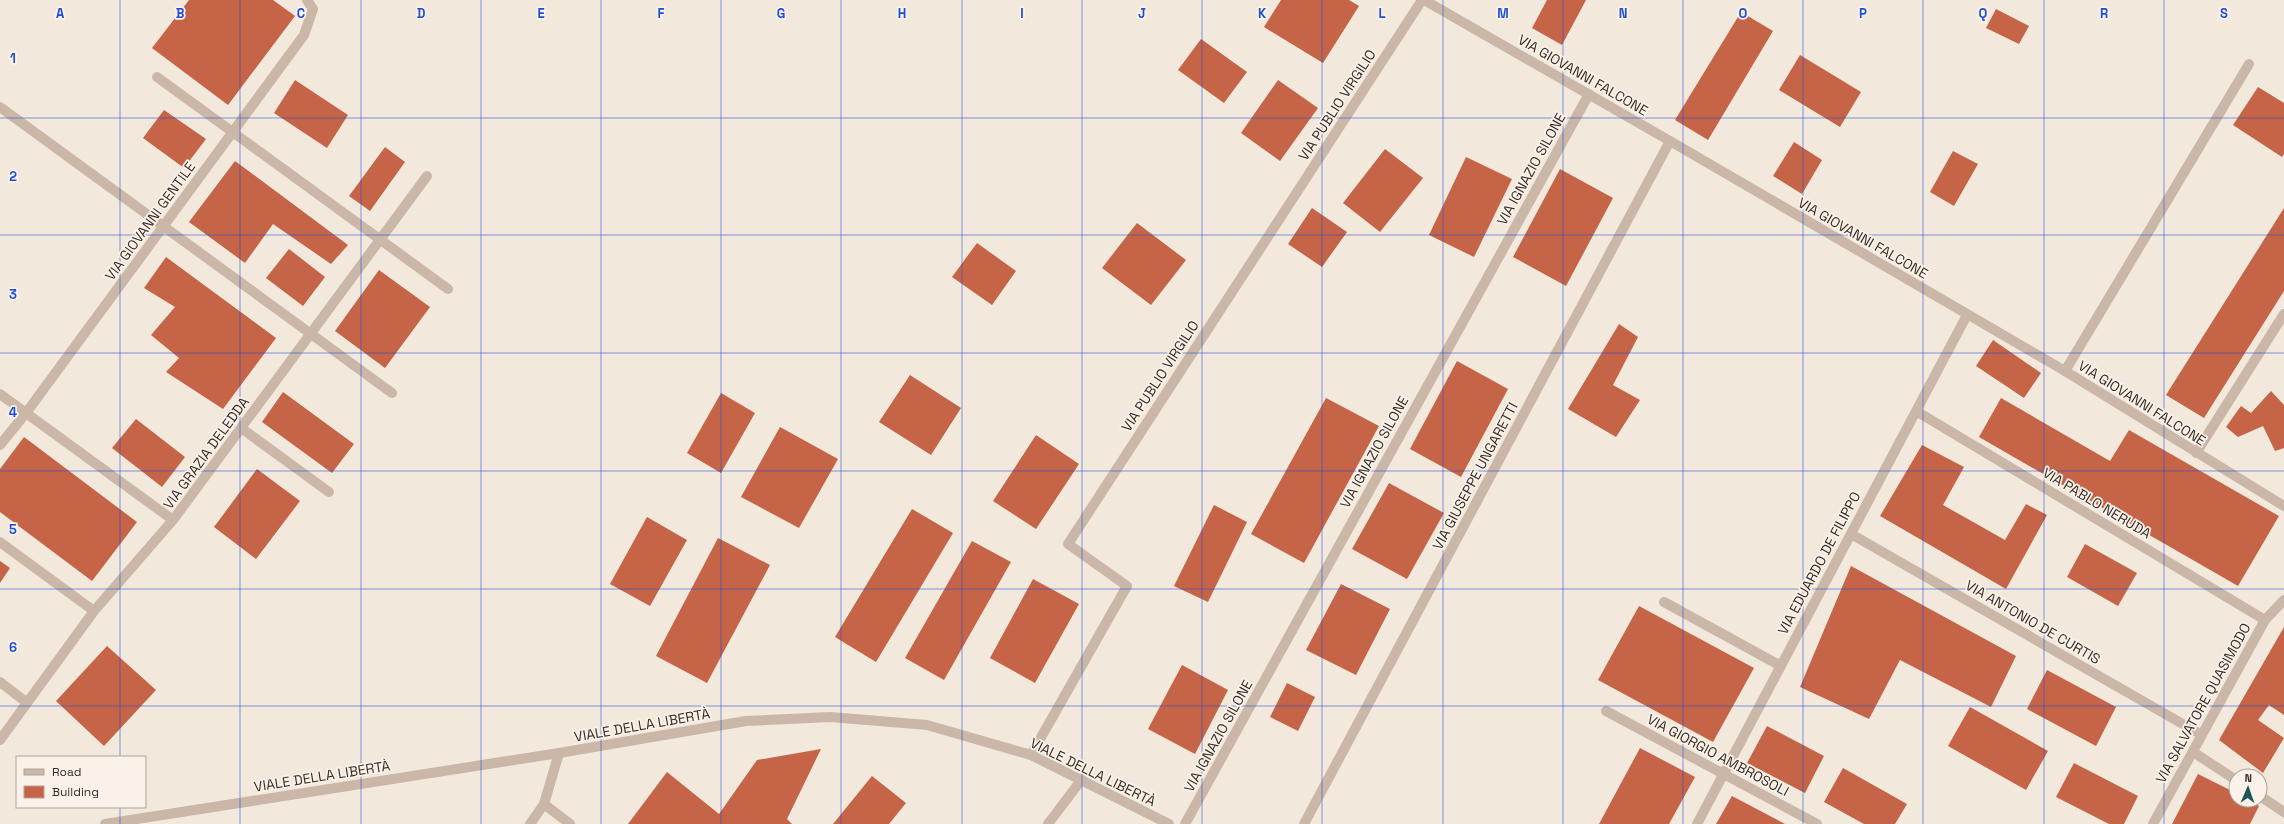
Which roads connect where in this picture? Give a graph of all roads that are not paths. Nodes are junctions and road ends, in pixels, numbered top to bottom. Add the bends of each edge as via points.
1 (1423, 0) edge
2 (310, 4) edge
3 (2249, 64) dead end
4 (157, 77) dead end
5 (1589, 94) junction
6 (0, 107) edge
7 (233, 132) junction
8 (1670, 141) junction
9 (427, 176) dead end
10 (164, 226) junction
11 (380, 240) junction
12 (448, 289) dead end
13 (2284, 314) edge
14 (1967, 315) junction
15 (311, 334) junction
16 (2065, 371) junction
17 (392, 393) dead end
18 (0, 394) edge
19 (1916, 411) junction
20 (26, 413) junction
21 (241, 428) junction
22 (0, 445) edge
23 (2196, 453) junction
24 (329, 492) dead end
25 (2282, 502) edge
26 (173, 520) junction
27 (1851, 534) junction
28 (0, 542) edge
29 (2284, 600) edge
30 (1664, 602) dead end
31 (94, 611) junction
32 (2265, 620) junction
33 (1781, 666) junction
34 (0, 682) edge
35 (26, 702) junction
36 (1606, 711) dead end
37 (2202, 735) junction
38 (0, 740) edge
39 (2192, 752) junction
40 (559, 754) junction
41 (1031, 755) junction
42 (1724, 774) junction
43 (2228, 775) edge
44 (1082, 779) junction
45 (2268, 801) edge
46 (544, 804) junction
47 (2284, 812) edge
48 (104, 824) edge
49 (530, 824) edge
50 (570, 824) edge
51 (1048, 824) edge
52 (1169, 824) edge
53 (1185, 824) edge
54 (1304, 824) edge
55 (1697, 824) edge
56 (1817, 824) edge
57 (2153, 824) edge

1 - 5 street, VIA GIOVANNI FALCONE
1 - 41 street, VIA PUBLIO VIRGILIO via 1068,544 1127,586
2 - 7 street, VIA GIOVANNI GENTILE via 304,35
3 - 16 street
4 - 7 street
5 - 8 street, VIA GIOVANNI FALCONE
5 - 53 street, VIA IGNAZIO SILONE
6 - 10 street
7 - 10 street, VIA GIOVANNI GENTILE
7 - 11 street
8 - 14 street, VIA GIOVANNI FALCONE
8 - 54 street, VIA GIUSEPPE UNGARETTI
9 - 11 street, VIA GRAZIA DELEDDA
10 - 15 street
10 - 20 street, VIA GIOVANNI GENTILE
11 - 12 street
11 - 15 street, VIA GRAZIA DELEDDA
13 - 23 street
14 - 16 street, VIA GIOVANNI FALCONE
14 - 19 street, VIA EDUARDO DE FILIPPO
15 - 17 street
15 - 21 street, VIA GRAZIA DELEDDA
16 - 23 street, VIA GIOVANNI FALCONE
18 - 20 street
19 - 27 street, VIA EDUARDO DE FILIPPO
19 - 32 street, VIA PABLO NERUDA
20 - 22 street, VIA GIOVANNI GENTILE
20 - 26 street
21 - 24 street
21 - 26 street, VIA GRAZIA DELEDDA
23 - 25 street, VIA GIOVANNI FALCONE
26 - 31 street, VIA GRAZIA DELEDDA
27 - 33 street, VIA EDUARDO DE FILIPPO
27 - 37 street, VIA ANTONIO DE CURTIS
28 - 31 street
29 - 32 street, VIA SALVATORE QUASIMODO
30 - 33 street
31 - 35 street, VIA GRAZIA DELEDDA
32 - 37 street, VIA SALVATORE QUASIMODO
33 - 42 street, VIA EDUARDO DE FILIPPO
34 - 35 street
35 - 38 street, VIA GRAZIA DELEDDA
36 - 42 street, VIA GIORGIO AMBROSOLI
37 - 39 street, VIA SALVATORE QUASIMODO
39 - 43 street
39 - 57 street, VIA SALVATORE QUASIMODO
40 - 41 street, VIALE DELLA LIBERTÀ via 746,721 830,717 927,725
40 - 46 street
40 - 48 street, VIALE DELLA LIBERTÀ
41 - 44 street, VIALE DELLA LIBERTÀ
42 - 55 street, VIA EDUARDO DE FILIPPO
42 - 56 street, VIA GIORGIO AMBROSOLI
44 - 51 street
44 - 52 street, VIALE DELLA LIBERTÀ
45 - 47 street
46 - 49 street
46 - 50 street

